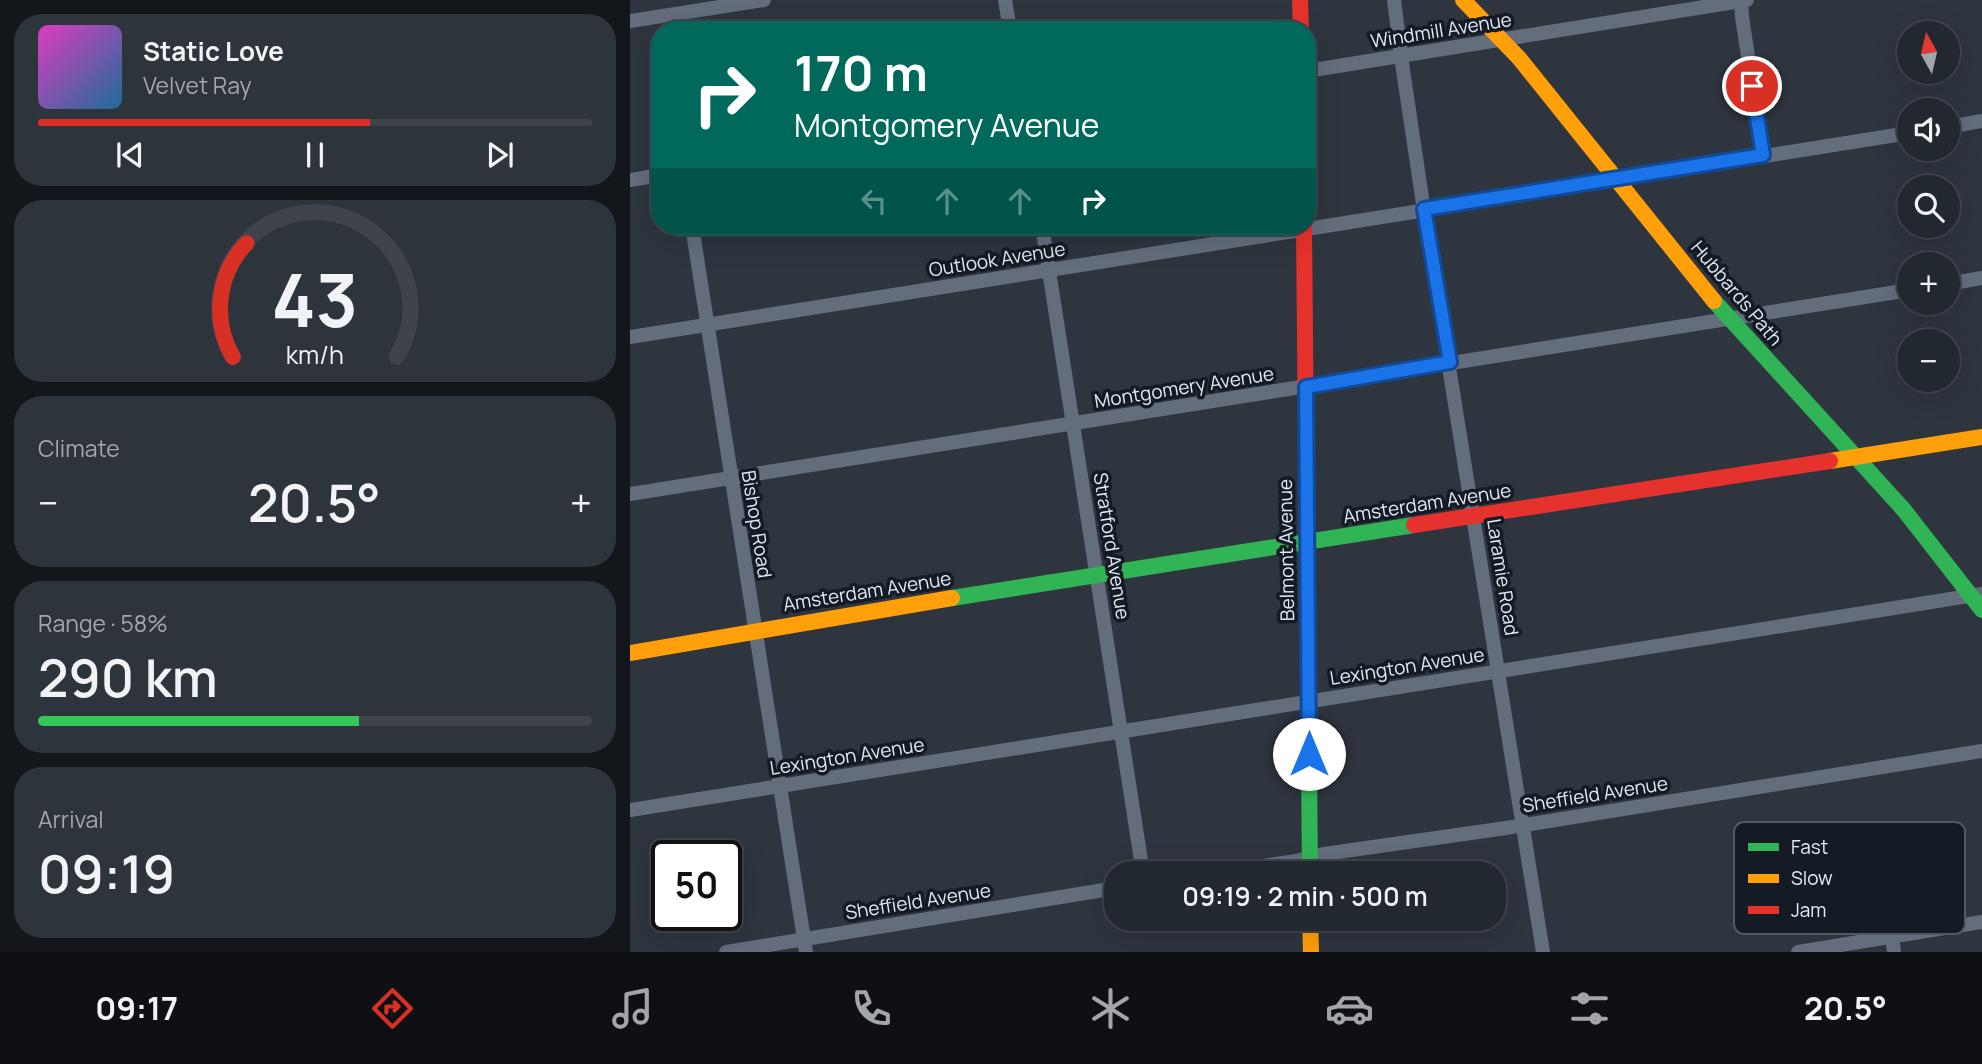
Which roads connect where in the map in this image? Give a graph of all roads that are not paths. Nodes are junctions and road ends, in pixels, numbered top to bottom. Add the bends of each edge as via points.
1 (764, 0) edge
2 (1005, 0) edge
3 (1300, 0) edge
4 (1394, 0) edge
5 (1463, 0) edge
6 (1743, 0) edge
7 (669, 21) edge
8 (1008, 21) edge
9 (1301, 21) edge
10 (630, 22) edge
11 (651, 23) edge
12 (1502, 39) junction
13 (1401, 56) junction
14 (1316, 70) edge
15 (1982, 121) edge
16 (1960, 125) edge
17 (1897, 135) edge
18 (1763, 155) junction
19 (651, 176) edge
20 (1616, 178) junction
21 (630, 180) edge
22 (1424, 209) junction
23 (1316, 226) edge
24 (693, 235) edge
25 (1043, 235) edge
26 (1262, 235) edge
27 (1304, 235) edge
28 (1049, 270) junction
29 (1982, 278) edge
30 (1960, 282) edge
31 (1897, 292) edge
32 (1730, 319) junction
33 (707, 325) junction
34 (630, 337) edge
35 (1450, 362) junction
36 (1306, 387) junction
37 (1072, 424) junction
38 (1982, 437) edge
39 (1855, 457) junction
40 (730, 478) junction
41 (630, 494) edge
42 (1474, 517) junction
43 (1307, 542) junction
44 (1097, 576) junction
45 (1977, 594) edge
46 (1982, 610) edge
47 (754, 631) junction
48 (630, 653) edge
49 (1498, 671) junction
50 (1308, 702) junction
51 (1122, 732) junction
52 (1982, 751) edge
53 (779, 786) junction
54 (630, 810) edge
55 (1523, 825) junction
56 (1141, 861) edge
57 (1310, 861) edge
58 (1315, 861) edge
59 (1104, 890) edge
60 (1982, 922) edge
61 (1965, 926) edge
62 (1310, 931) edge
63 (1936, 934) edge
64 (1893, 945) edge
65 (805, 946) edge
66 (726, 952) edge
67 (1311, 952) edge
68 (1543, 952) edge
69 (1798, 952) edge

1 - 7 street
2 - 8 street
3 - 9 street
4 - 13 street, Laramie Road
5 - 12 street, Hubbards Path
6 - 12 street, Windmill Avenue
6 - 18 street
10 - 11 street
12 - 13 street, Windmill Avenue
12 - 20 street, Hubbards Path
13 - 14 street, Windmill Avenue
13 - 22 street, Laramie Road
15 - 16 street
17 - 18 street, Outlook Avenue
18 - 20 street, Outlook Avenue
19 - 21 street
20 - 22 street, Outlook Avenue
20 - 32 street, Hubbards Path
22 - 23 street, Outlook Avenue
22 - 35 street, Laramie Road
24 - 33 street, Bishop Road
25 - 28 street, Stratford Avenue
26 - 28 street, Outlook Avenue
27 - 36 street, Belmont Avenue
28 - 33 street, Outlook Avenue
28 - 37 street, Stratford Avenue
29 - 30 street
31 - 32 street, Montgomery Avenue
32 - 35 street, Montgomery Avenue
32 - 39 street, Hubbards Path
33 - 34 street, Outlook Avenue
33 - 40 street, Bishop Road
35 - 36 street, Montgomery Avenue
35 - 42 street, Laramie Road
36 - 37 street, Montgomery Avenue
36 - 43 street, Belmont Avenue
37 - 40 street, Montgomery Avenue
37 - 44 street, Stratford Avenue
38 - 39 street, Amsterdam Avenue
39 - 42 street, Amsterdam Avenue
39 - 45 street, Hubbards Path
40 - 41 street, Montgomery Avenue
40 - 47 street, Bishop Road
42 - 43 street, Amsterdam Avenue
42 - 49 street, Laramie Road
43 - 44 street, Amsterdam Avenue
43 - 50 street, Belmont Avenue
44 - 47 street, Amsterdam Avenue
44 - 51 street, Stratford Avenue
45 - 46 street, Hubbards Path
45 - 49 street, Lexington Avenue
47 - 48 street, Amsterdam Avenue
47 - 53 street, Bishop Road
49 - 50 street, Lexington Avenue
49 - 55 street, Laramie Road
50 - 51 street, Lexington Avenue
50 - 57 street, Belmont Avenue
51 - 53 street, Lexington Avenue
51 - 56 street, Stratford Avenue
52 - 55 street, Sheffield Avenue
53 - 54 street, Lexington Avenue
53 - 65 street, Bishop Road
55 - 58 street, Sheffield Avenue via 1324,854
55 - 68 street, Laramie Road
59 - 65 street, Sheffield Avenue
60 - 61 street
62 - 67 street
63 - 64 street
64 - 69 street
65 - 66 street, Sheffield Avenue

